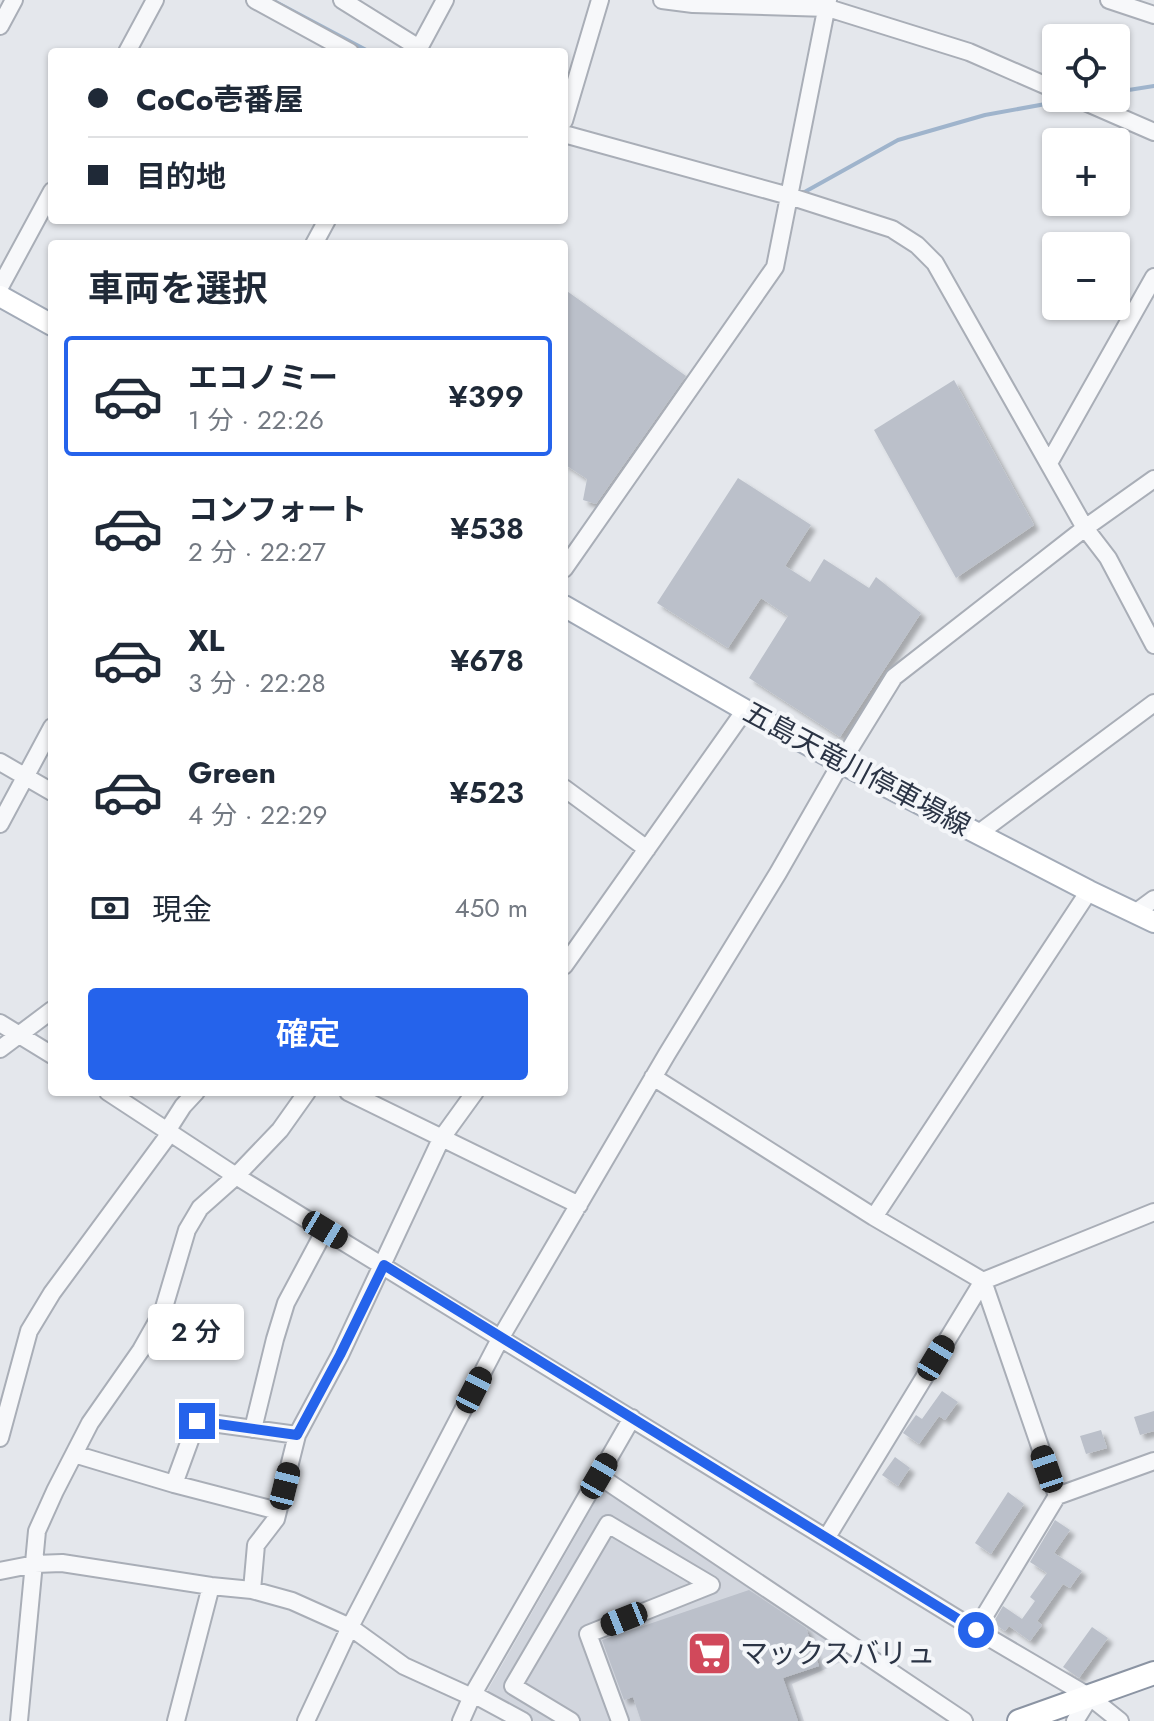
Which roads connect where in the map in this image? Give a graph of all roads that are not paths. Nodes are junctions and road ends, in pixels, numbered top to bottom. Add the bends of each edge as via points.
1 (14, 0) edge
2 (155, 0) edge
3 (255, 0) edge
4 (342, 0) edge
5 (445, 0) edge
6 (600, 0) edge
7 (662, 0) edge
8 (1109, 0) edge
9 (694, 2) edge
10 (828, 4) edge
11 (1154, 15) edge
12 (0, 26) edge
13 (129, 48) edge
14 (343, 48) edge
15 (415, 48) edge
16 (419, 48) edge
17 (1042, 84) edge
18 (568, 108) edge
19 (1108, 112) edge
20 (1154, 132) edge
21 (568, 135) edge
22 (789, 196) junction
23 (48, 198) edge
24 (1154, 277) edge
25 (0, 287) edge
26 (0, 296) edge
27 (48, 323) edge
28 (1049, 463) junction
29 (1154, 479) edge
30 (1085, 528) junction
31 (568, 563) edge
32 (568, 608) edge
33 (1154, 645) edge
34 (1154, 703) edge
35 (745, 710) junction
36 (48, 734) edge
37 (0, 762) edge
38 (841, 763) junction
39 (25, 776) junction
40 (48, 790) edge
41 (568, 791) edge
42 (0, 824) edge
43 (979, 833) junction
44 (647, 849) junction
45 (1089, 891) junction
46 (1154, 899) edge
47 (1145, 918) edge
48 (568, 960) edge
49 (48, 1013) edge
50 (0, 1023) edge
51 (19, 1033) junction
52 (0, 1049) edge
53 (48, 1052) edge
54 (653, 1077) junction
55 (114, 1096) edge
56 (192, 1096) edge
57 (304, 1096) edge
58 (356, 1096) edge
59 (472, 1096) edge
60 (169, 1132) junction
61 (441, 1139) junction
62 (236, 1176) junction
63 (579, 1205) junction
64 (1154, 1212) edge
65 (874, 1217) junction
66 (325, 1230) junction
67 (384, 1265) junction
68 (983, 1281) junction
69 (501, 1337) junction
70 (632, 1418) junction
71 (253, 1429) junction
72 (297, 1435) junction
73 (0, 1438) edge
74 (74, 1454) junction
75 (1154, 1461) edge
76 (599, 1476) junction
77 (174, 1484) junction
78 (1057, 1496) junction
79 (278, 1511) junction
80 (827, 1537) junction
81 (35, 1564) junction
82 (0, 1571) edge
83 (544, 1571) junction
84 (211, 1586) junction
85 (571, 1586) junction
86 (252, 1590) junction
87 (350, 1627) junction
88 (976, 1630) junction
89 (1154, 1673) edge
90 (472, 1696) junction
91 (1090, 1697) junction
92 (19, 1721) edge
93 (176, 1721) edge
94 (306, 1721) edge
95 (461, 1721) edge
96 (523, 1721) edge
97 (571, 1721) edge
98 (620, 1721) edge
99 (964, 1721) edge
100 (1019, 1721) edge
101 (1075, 1721) edge
102 (1120, 1721) edge

1 - 12 street
2 - 13 street
3 - 14 street
4 - 15 street
5 - 16 street
6 - 18 street
7 - 9 street
8 - 11 street
9 - 10 street
10 - 17 street via 969,52
10 - 22 street
19 - 20 street
21 - 22 street
22 - 28 street via 892,229 935,263
22 - 31 street via 775,267
23 - 25 street
24 - 28 street
26 - 27 main road
28 - 30 street
29 - 30 street
30 - 33 street via 1108,558
30 - 38 street via 894,677
32 - 35 main road, 五島天竜川停車場線
34 - 43 street
35 - 38 main road, 五島天竜川停車場線
35 - 44 street
36 - 39 street
37 - 39 street
38 - 43 main road, 五島天竜川停車場線
38 - 54 street
39 - 40 street
39 - 42 street
41 - 44 street
43 - 45 main road, 五島天竜川停車場線
44 - 48 street
45 - 47 main road, 五島天竜川停車場線
45 - 65 street
46 - 47 street
49 - 51 street
50 - 51 street
51 - 52 street
51 - 53 street
54 - 63 street
54 - 65 street
55 - 60 street
56 - 60 street
57 - 62 street
58 - 61 street
59 - 61 street
60 - 62 street
60 - 73 street via 29,1331
61 - 63 street
61 - 67 street
62 - 66 street
62 - 74 street via 200,1208 187,1230 163,1311
63 - 69 street
64 - 68 street
65 - 68 street
66 - 67 street
66 - 71 street via 286,1303
67 - 69 street
67 - 72 street
68 - 78 street
68 - 80 street
69 - 70 street
69 - 87 street
70 - 76 street
70 - 80 street
71 - 72 street
71 - 77 street via 197,1421
72 - 79 street
74 - 77 street
74 - 81 street via 37,1531
75 - 78 street
76 - 83 street
76 - 99 street
77 - 79 street
78 - 88 street
79 - 86 street via 256,1545
80 - 88 street
81 - 82 street
81 - 84 street via 62,1563
81 - 92 street
83 - 85 street
83 - 90 street
84 - 86 street
84 - 93 street
85 - 97 street via 513,1686
85 - 98 street via 608,1524 711,1585 588,1634
86 - 87 street
87 - 90 street via 404,1666
87 - 94 street
88 - 91 street
89 - 91 highway
90 - 95 street
90 - 96 street
91 - 100 highway
91 - 101 street
91 - 102 street

